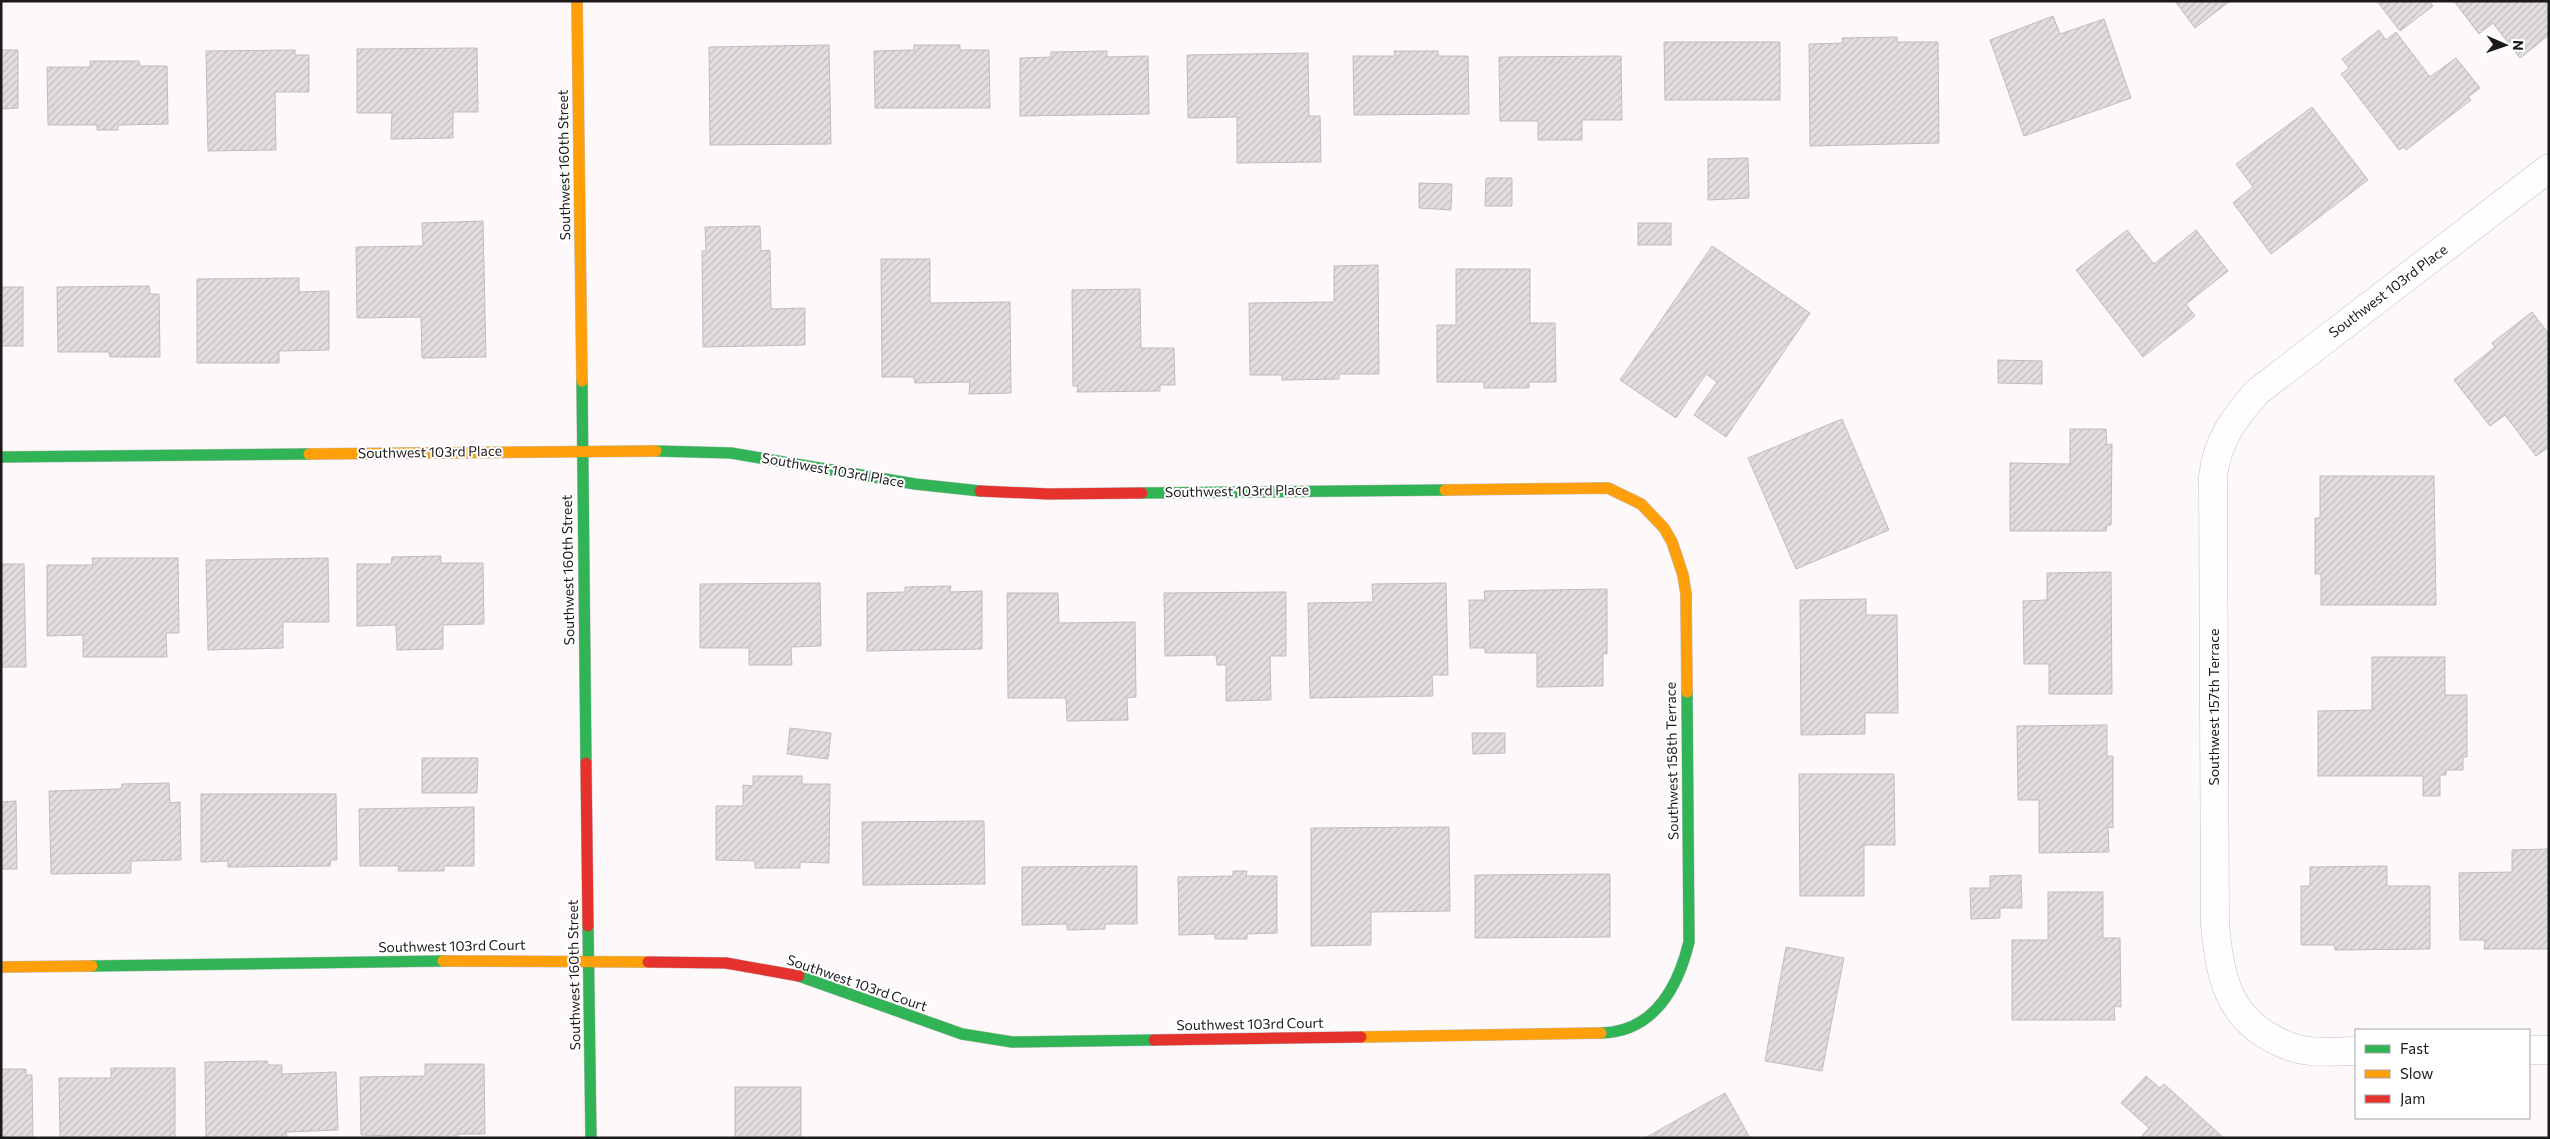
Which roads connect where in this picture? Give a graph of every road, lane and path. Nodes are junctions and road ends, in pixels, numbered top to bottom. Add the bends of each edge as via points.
1 (577, 1) edge
2 (2549, 168) edge
3 (2233, 420) joint
4 (581, 450) junction
5 (1, 457) edge
6 (1656, 517) joint
7 (589, 960) junction
8 (1, 967) edge
9 (1663, 1005) joint
10 (2530, 1050) edge
11 (2549, 1050) edge
12 (2355, 1051) edge
13 (591, 1138) edge

1 - 4 street, Southwest 160th Street
2 - 3 street, Southwest 103rd Place via 2257,392
3 - 12 street, Southwest 157th Terrace via 2220,445 2213,477 2215,925 2219,961 2230,996 2254,1028 2280,1042 2309,1051
4 - 5 street, Southwest 103rd Place
4 - 6 street, Southwest 103rd Place via 731,453 915,484 1049,494 1608,488 1641,502
4 - 7 street, Southwest 160th Street
6 - 9 street, Southwest 158th Terrace via 1674,544 1686,594 1689,942 1682,969
7 - 8 street, Southwest 103rd Court
7 - 9 street, Southwest 103rd Court via 726,963 760,967 792,974 950,1031 1012,1042 1614,1033 1640,1023
7 - 13 street, Southwest 160th Street
10 - 11 street

